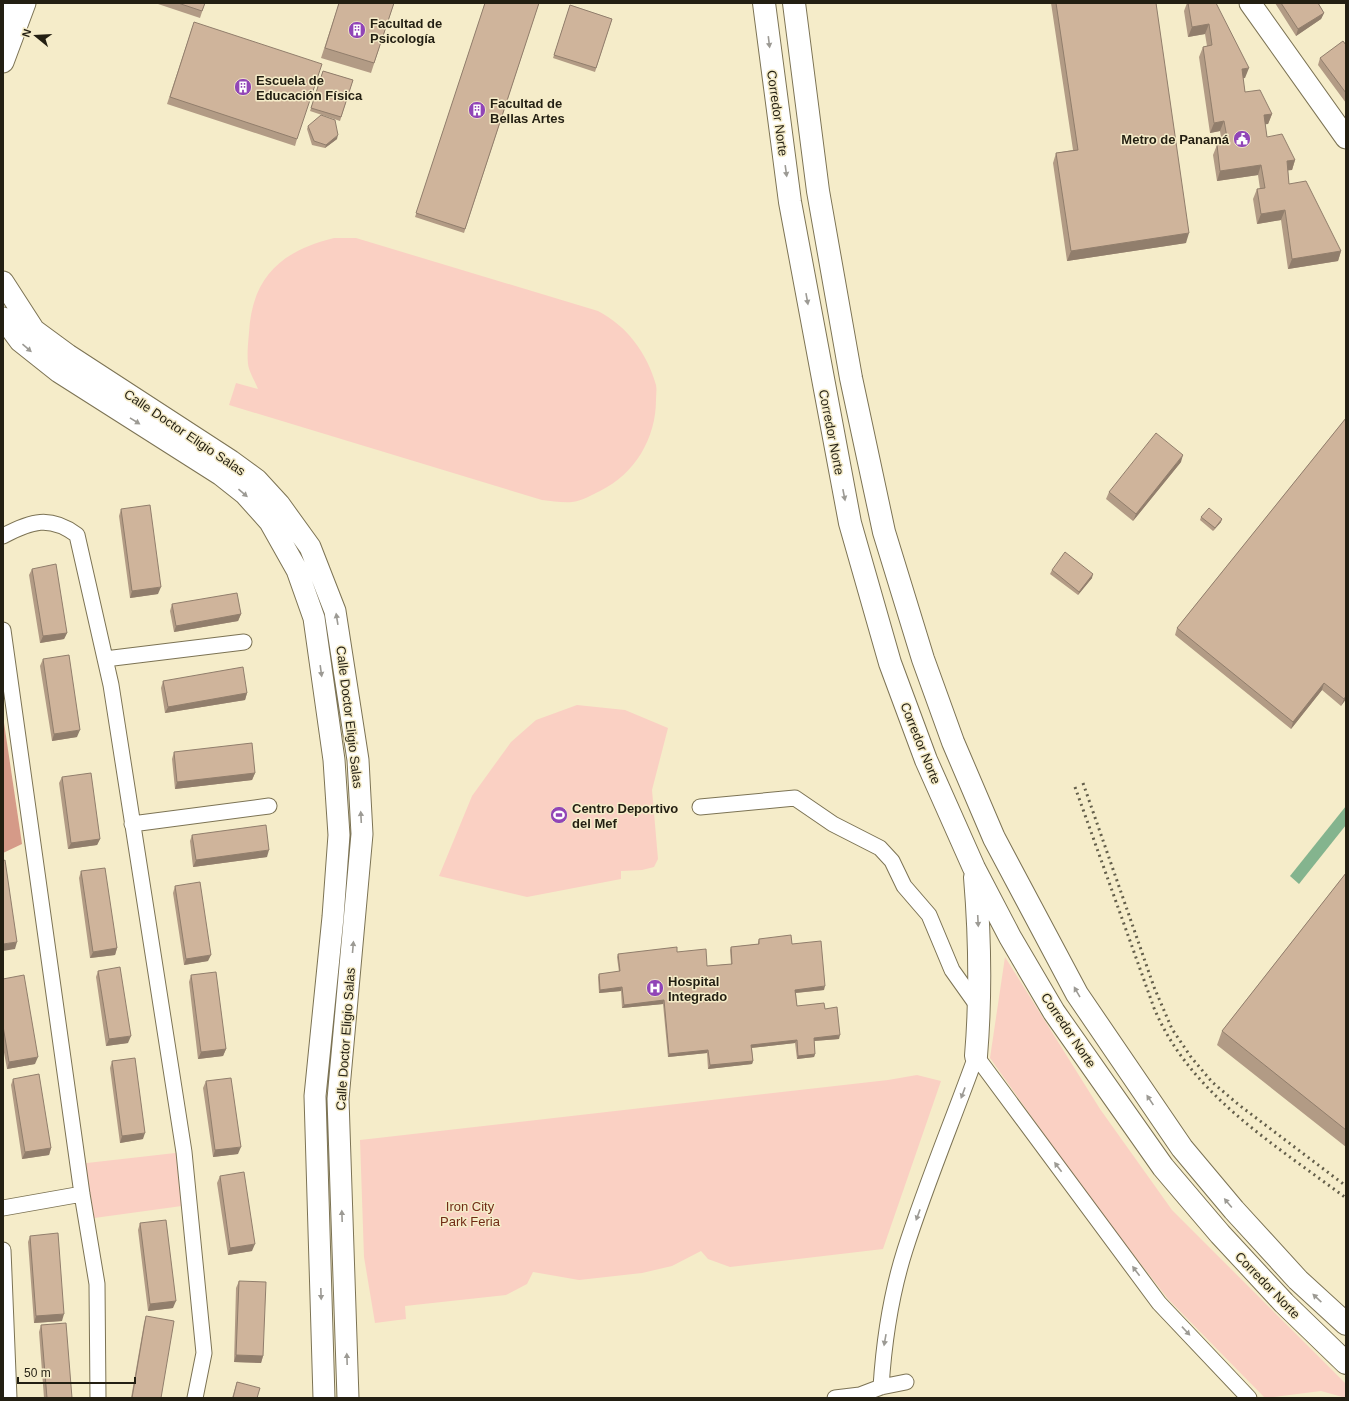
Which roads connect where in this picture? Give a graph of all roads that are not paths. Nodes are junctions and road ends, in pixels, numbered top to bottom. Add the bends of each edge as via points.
1 (4, 3) edge
2 (25, 3) edge
3 (764, 3) edge
4 (794, 3) edge
5 (1250, 3) edge
6 (3, 40) edge
7 (3, 62) edge
8 (1346, 138) edge
9 (3, 282) edge
10 (3, 318) edge
11 (3, 536) edge
12 (3, 630) edge
13 (244, 642) dead end
14 (105, 659) junction
15 (269, 806) dead end
16 (700, 807) dead end
17 (132, 824) junction
18 (974, 868) junction
19 (980, 1009) junction
20 (976, 1056) junction
21 (82, 1194) junction
22 (3, 1208) edge
23 (3, 1250) edge
24 (1346, 1324) edge
25 (1346, 1363) edge
26 (906, 1382) dead end
27 (881, 1387) junction
28 (9, 1398) edge
29 (98, 1398) edge
30 (195, 1398) edge
31 (324, 1398) edge
32 (348, 1398) edge
33 (835, 1398) edge
34 (1249, 1398) edge

1 - 6 street
2 - 7 street
3 -> 18 highway, Corredor Norte via 790,202 850,523 893,671 926,760
24 -> 4 highway, Corredor Norte via 1293,1274 1182,1148 1077,994 994,838 953,742 923,659 882,525 851,378 818,191
5 - 8 street
32 -> 9 street, Calle Doctor Eligio Salas via 338,1099 362,834 358,760 336,611 310,547 278,504 256,480 34,330
10 -> 31 street, Calle Doctor Eligio Salas via 20,341 59,372 221,475 245,494 270,522 297,570 314,618 334,760 339,835 315,1096
11 - 14 street via 23,525 43,521 66,527 77,535
12 - 21 street
13 - 14 street
14 - 17 street
15 - 17 street
16 - 19 street via 795,798 832,824 880,848 892,861 904,886 929,915 952,970
17 - 30 street via 184,1152 204,1353
18 -> 19 highway
18 - 25 highway, Corredor Norte via 1010,937 1054,1012 1164,1167 1220,1234 1284,1303
19 - 20 highway
20 -> 27 street via 905,1249 884,1349
20 - 34 street via 1159,1303
21 - 22 street
21 - 29 street via 97,1284
23 - 28 street
26 - 27 street
27 - 33 street via 860,1395

